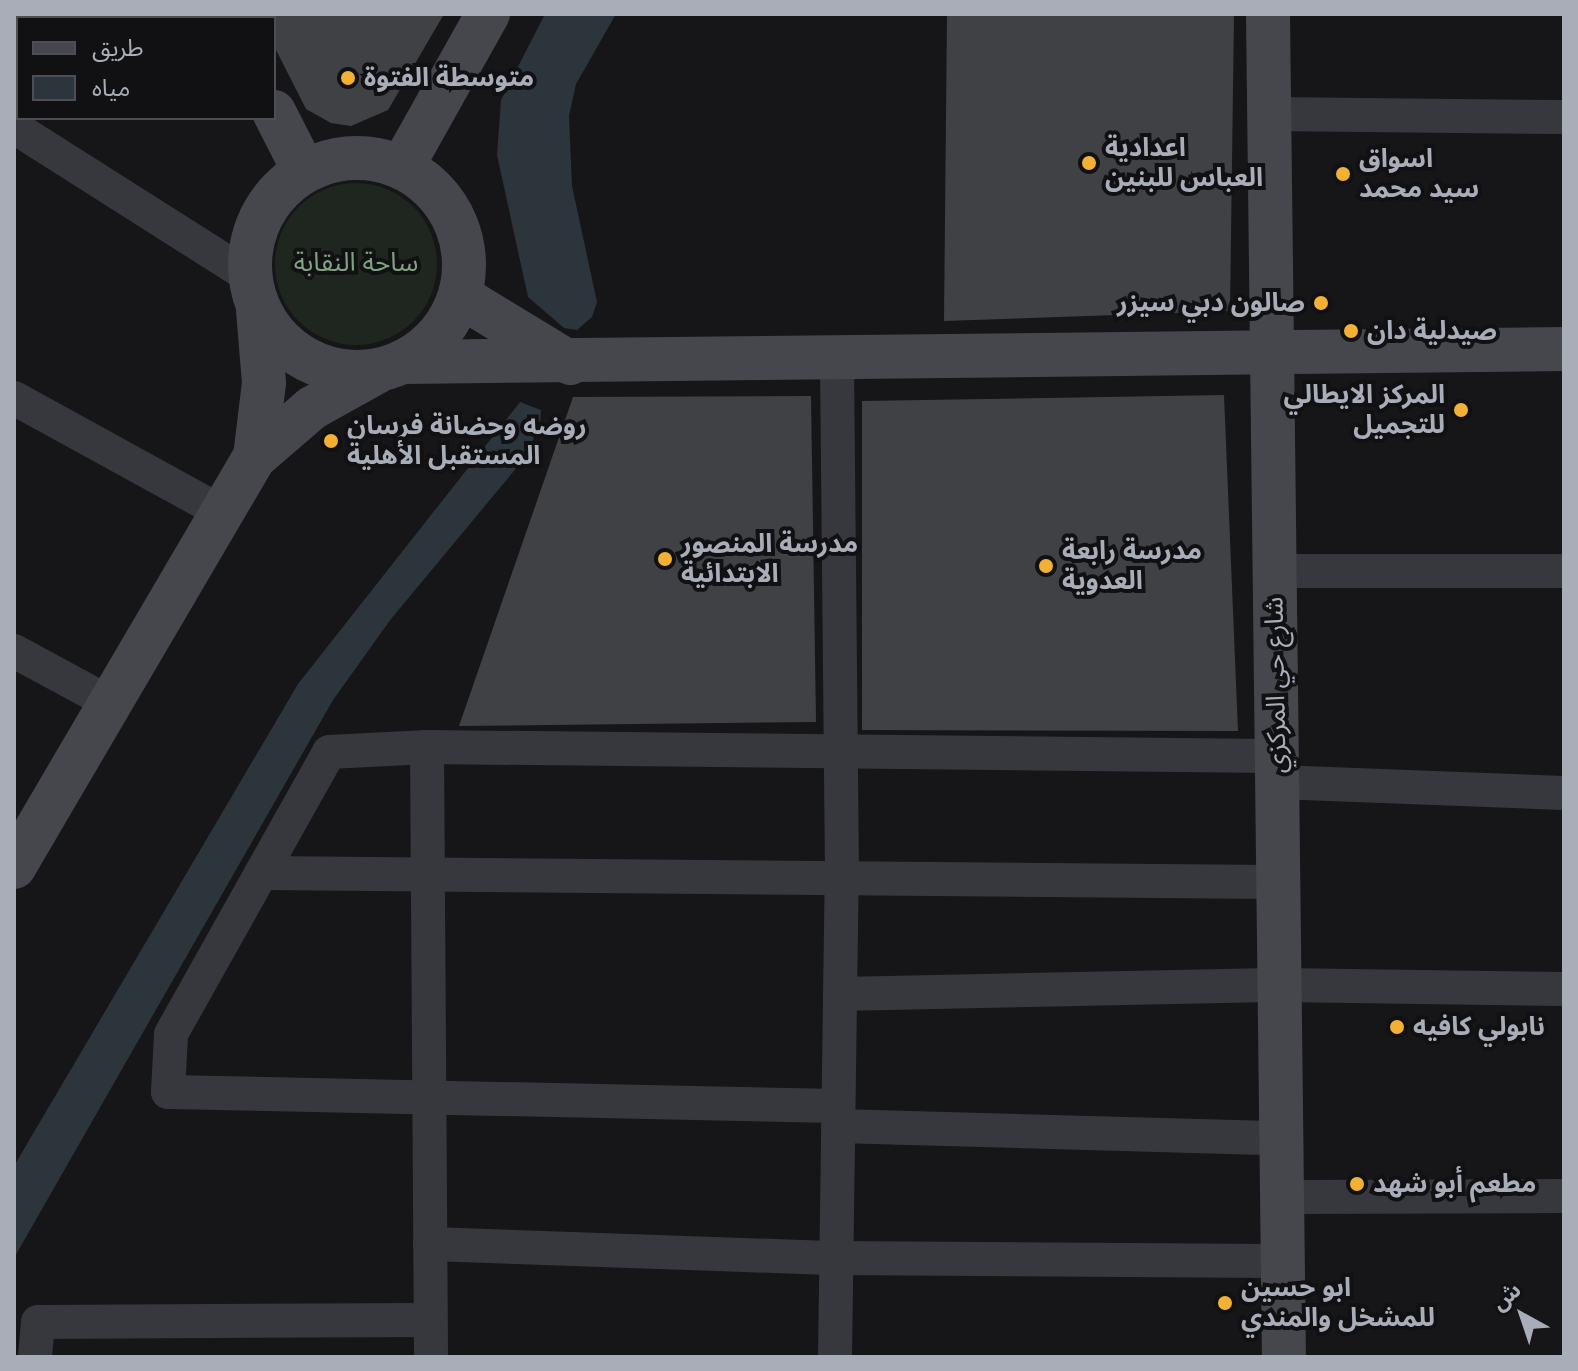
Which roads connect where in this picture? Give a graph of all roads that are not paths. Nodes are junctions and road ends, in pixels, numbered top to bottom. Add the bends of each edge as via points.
1 (488, 14) edge
2 (1268, 14) edge
3 (1269, 114) junction
4 (276, 116) edge
5 (1564, 117) edge
6 (14, 127) edge
7 (402, 167) junction
8 (304, 171) junction
9 (254, 293) junction
10 (460, 296) junction
11 (1564, 349) edge
12 (1272, 353) junction
13 (837, 359) junction
14 (570, 363) junction
15 (391, 367) junction
16 (14, 398) edge
17 (255, 457) junction
18 (221, 512) junction
19 (1275, 571) junction
20 (1564, 571) edge
21 (14, 651) edge
22 (110, 703) junction
23 (427, 747) junction
24 (840, 752) junction
25 (1277, 769) junction
26 (1564, 793) edge
27 (14, 867) edge
28 (428, 871) junction
29 (262, 873) junction
30 (842, 874) junction
31 (1278, 882) junction
32 (1280, 985) junction
33 (1564, 989) edge
34 (840, 994) junction
35 (429, 1097) junction
36 (838, 1116) junction
37 (1281, 1138) junction
38 (1564, 1196) edge
39 (1282, 1197) junction
40 (430, 1244) junction
41 (836, 1258) junction
42 (1282, 1261) junction
43 (430, 1320) junction
44 (35, 1357) edge
45 (431, 1357) edge
46 (835, 1357) edge
47 (1284, 1357) edge

1 - 7 street
2 - 3 street, شارع حي المركزي
3 - 5 street
3 - 12 street, شارع حي المركزي
4 - 8 street
6 - 9 street
7 - 8 street via 369,158 336,160
7 - 10 street via 447,207 460,235 465,266
8 - 9 street via 279,190 261,216 250,245
9 - 15 street via 278,340 307,362 342,372
9 - 17 street via 264,383
10 - 14 street
10 - 15 street via 448,323 429,345
11 - 12 street
12 - 13 street
12 - 19 street, شارع حي المركزي
13 - 14 street
13 - 24 street
14 - 15 street
15 - 17 street via 312,408
16 - 18 street
17 - 18 street
18 - 22 street
19 - 20 street
19 - 25 street, شارع حي المركزي
21 - 22 street
22 - 27 street
23 - 24 street
23 - 28 street
23 - 29 street via 329,752
24 - 25 street
24 - 30 street
25 - 26 street
25 - 31 street, شارع حي المركزي
28 - 29 street
28 - 30 street
28 - 35 street
29 - 35 street via 171,1034 168,1092
30 - 31 street
30 - 34 street
31 - 32 street, شارع حي المركزي
32 - 33 street
32 - 34 street
32 - 37 street, شارع حي المركزي
34 - 36 street
35 - 36 street
35 - 40 street
36 - 37 street
36 - 41 street
37 - 39 street, شارع حي المركزي
38 - 39 street
39 - 42 street, شارع حي المركزي
40 - 41 street
40 - 43 street
41 - 42 street
41 - 46 street
42 - 47 street, شارع حي المركزي
43 - 44 street via 38,1322
43 - 45 street

